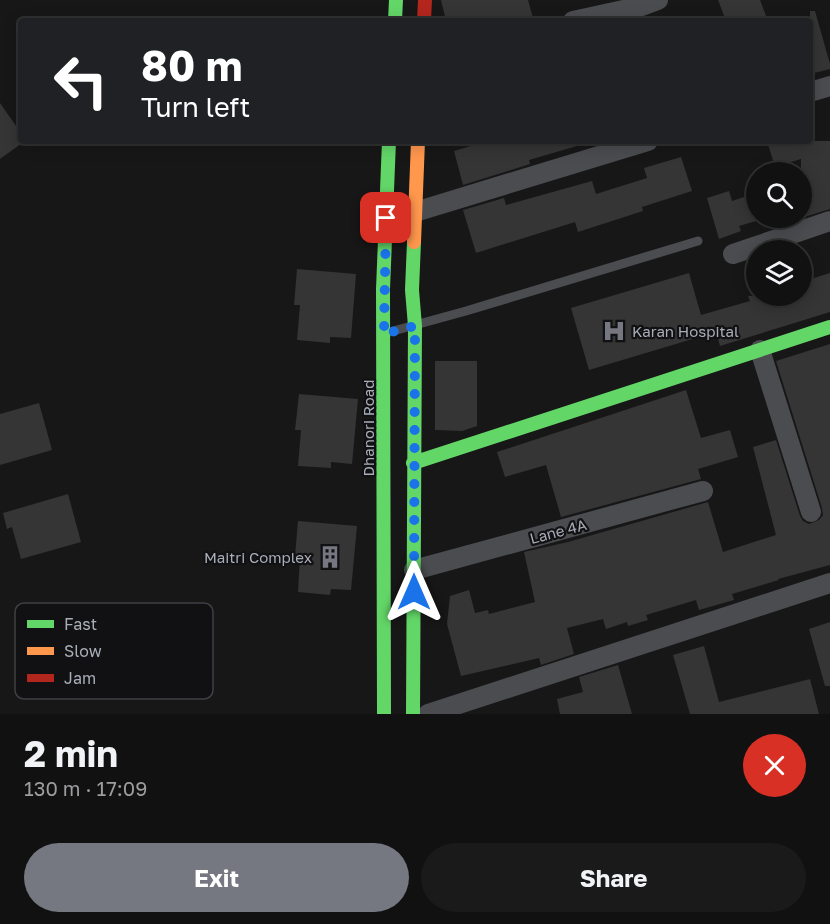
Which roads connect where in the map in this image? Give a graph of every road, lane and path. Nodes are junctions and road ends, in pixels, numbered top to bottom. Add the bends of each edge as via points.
1 (396, 0) edge
2 (425, 0) edge
3 (658, 0) edge
4 (394, 18) edge
5 (424, 18) edge
6 (587, 18) edge
7 (830, 86) edge
8 (813, 91) edge
9 (389, 144) edge
10 (418, 144) edge
11 (638, 144) edge
12 (416, 212) junction
13 (830, 221) edge
14 (698, 241) dead end
15 (733, 254) dead end
16 (415, 326) junction
17 (830, 327) edge
18 (384, 334) junction
19 (760, 350) junction
20 (414, 463) junction
21 (703, 491) dead end
22 (812, 512) dead end
23 (414, 570) junction
24 (830, 583) edge
25 (400, 637) junction
26 (384, 714) edge
27 (413, 714) edge
28 (428, 714) edge

1 - 4 main road
2 - 5 main road
3 - 6 street
7 - 8 street
9 - 18 main road, Dhanori Road
10 - 12 main road, Dhanori Road
11 - 12 street
12 - 16 main road, Dhanori Road via 412,290
13 - 15 street
14 - 16 lane
16 - 18 lane
16 - 20 main road, Dhanori Road
17 - 19 main road
18 - 25 main road, Dhanori Road
19 - 20 main road
19 - 22 street
20 - 23 main road, Dhanori Road
21 - 23 street, Lane 4A
23 - 25 main road, Dhanori Road
24 - 28 street
25 - 26 main road, Dhanori Road
25 - 27 main road, Dhanori Road

